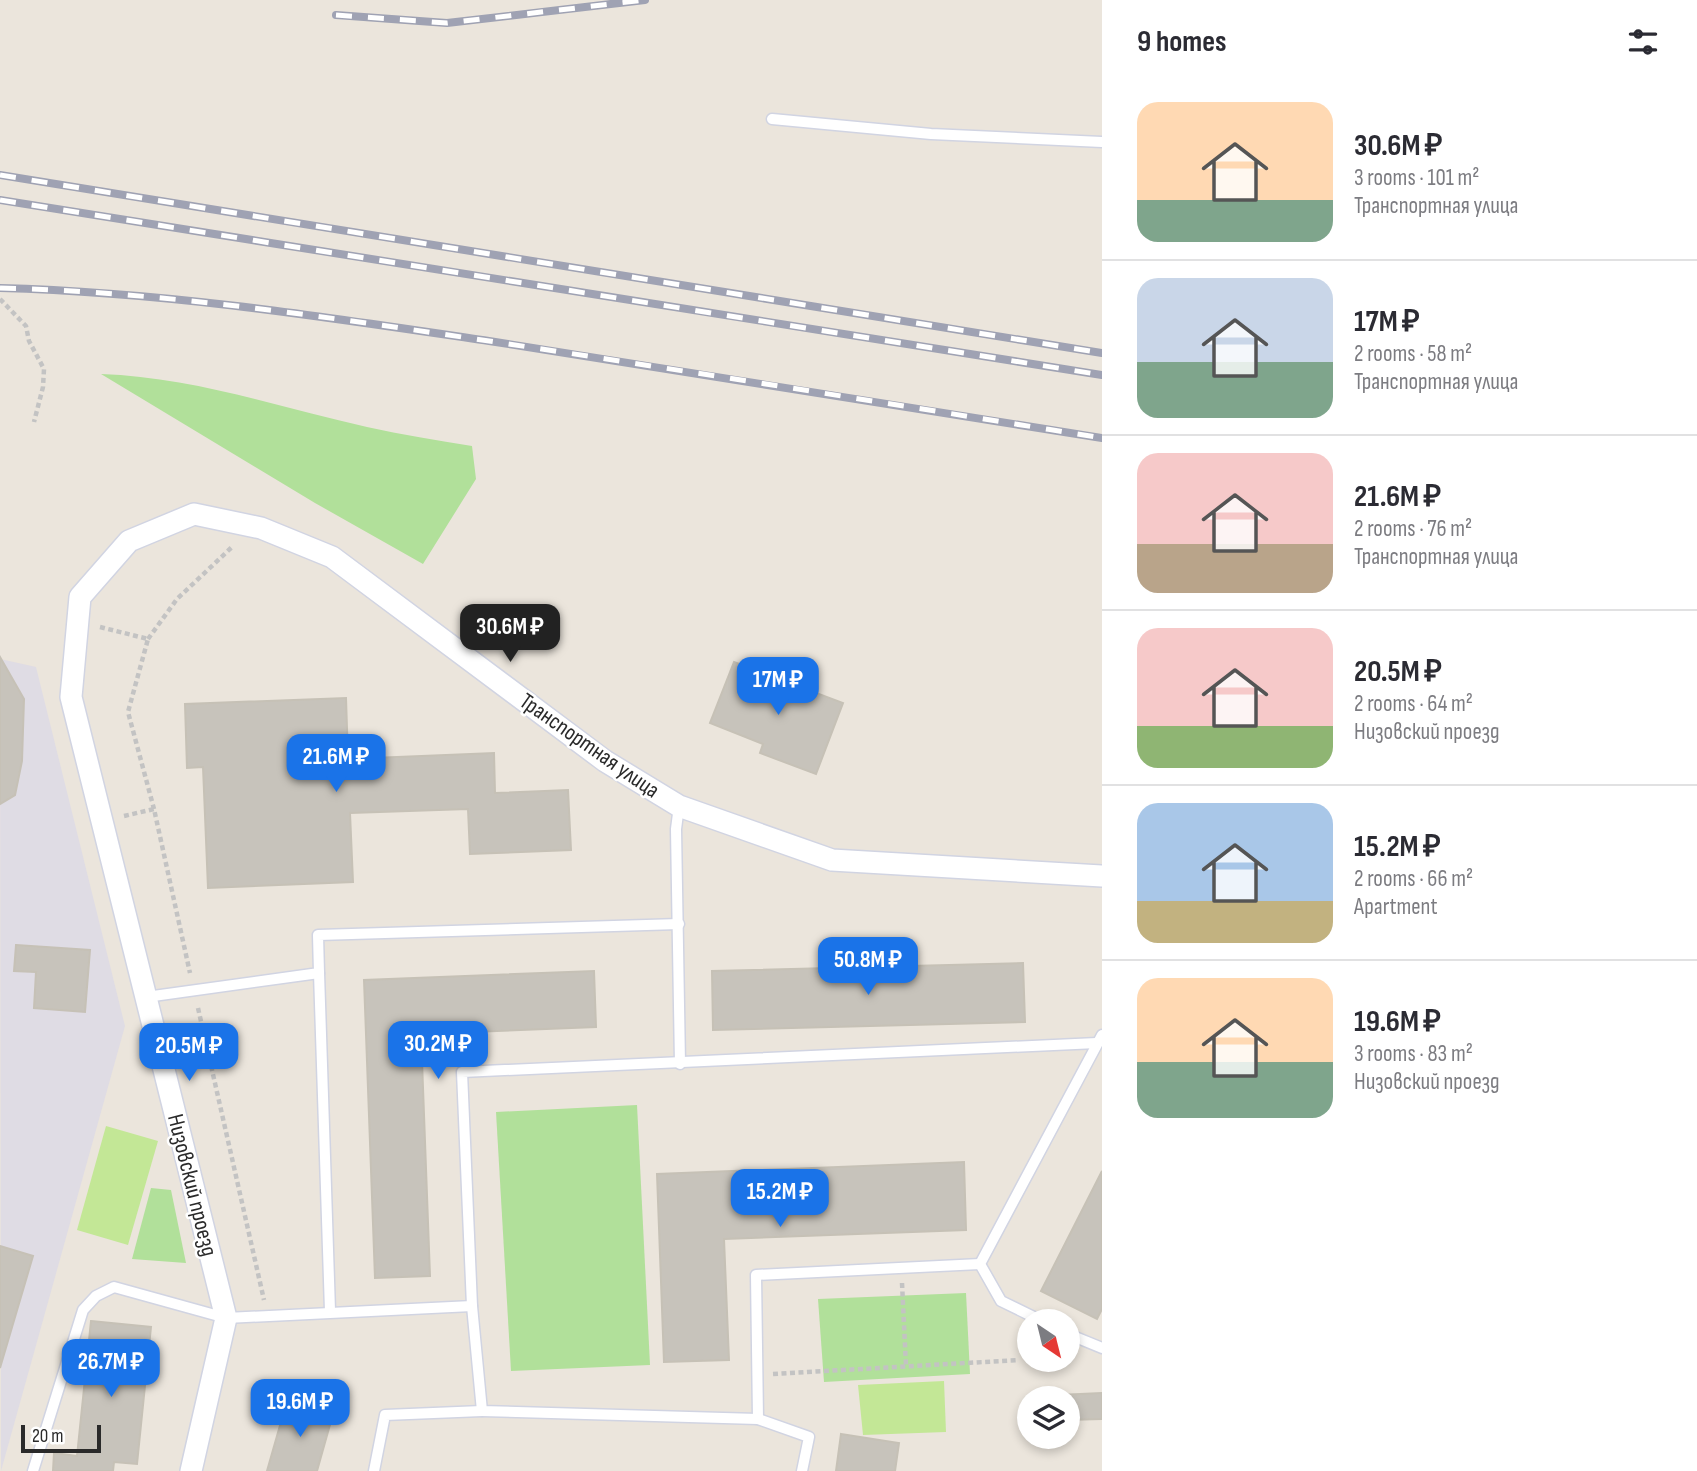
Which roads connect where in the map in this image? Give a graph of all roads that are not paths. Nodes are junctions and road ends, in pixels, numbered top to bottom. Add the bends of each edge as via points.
1 (772, 119) dead end
2 (1102, 142) edge
3 (71, 696) joint
4 (679, 806) junction
5 (1102, 876) edge
6 (680, 923) junction
7 (319, 973) junction
8 (146, 997) junction
9 (1100, 1039) edge
10 (680, 1064) junction
11 (980, 1264) junction
12 (472, 1306) junction
13 (1017, 1309) edge
14 (330, 1311) junction
15 (226, 1318) junction
16 (1080, 1339) edge
17 (1102, 1348) edge
18 (482, 1411) junction
19 (758, 1419) junction
20 (33, 1471) edge
21 (191, 1471) edge
22 (374, 1471) edge
23 (802, 1471) edge

1 - 2 lane via 931,134
3 - 4 street, Транспортная улица via 80,597 129,541 194,514 261,527 332,557 605,761
3 - 8 street, Низовский проезд
4 - 5 street, Транспортная улица via 832,860
4 - 6 lane
6 - 7 lane via 318,935
6 - 10 lane
7 - 8 lane
7 - 14 lane
8 - 15 street, Низовский проезд
9 - 10 lane
9 - 11 lane
10 - 12 lane via 462,1072
11 - 13 lane via 1001,1301
11 - 19 lane via 756,1275
12 - 14 lane
12 - 18 lane
14 - 15 lane
15 - 20 lane via 114,1287 96,1296 83,1310
15 - 21 street, Низовский проезд
16 - 17 lane
18 - 19 lane
18 - 22 lane via 385,1415
19 - 23 lane via 809,1437

